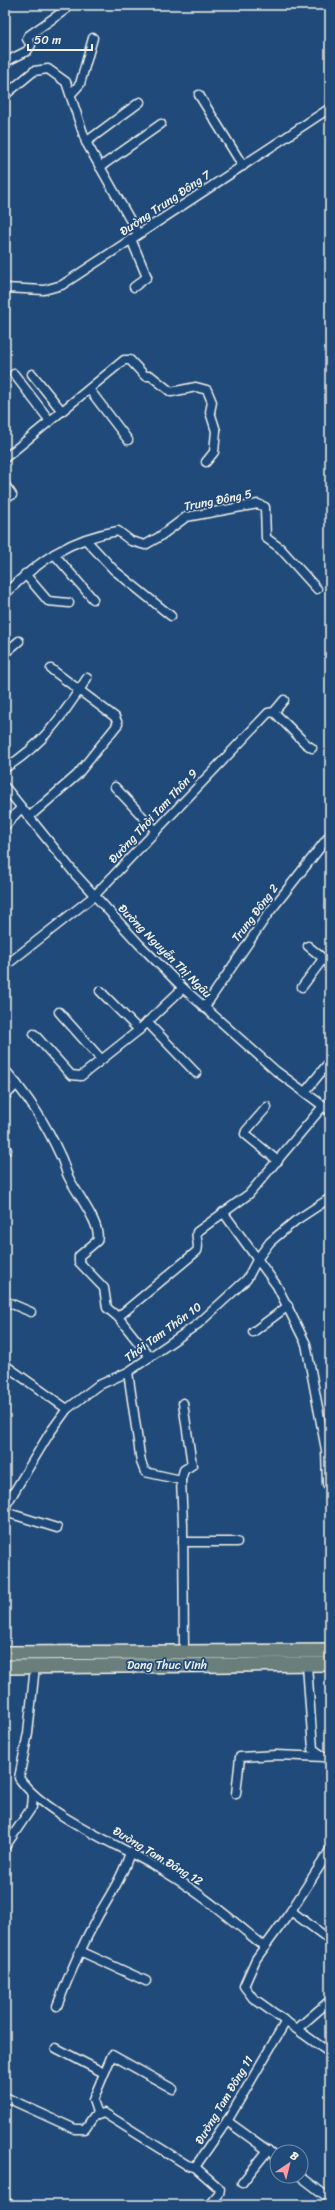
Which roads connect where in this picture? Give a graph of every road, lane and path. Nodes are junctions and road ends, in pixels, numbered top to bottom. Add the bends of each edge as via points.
1 (65, 10) dead end
2 (93, 38) dead end
3 (5, 62) edge
4 (71, 94) junction
5 (5, 95) edge
6 (199, 95) dead end
7 (140, 102) dead end
8 (330, 108) edge
9 (161, 124) dead end
10 (86, 142) junction
11 (100, 166) junction
12 (244, 166) junction
13 (138, 234) junction
14 (131, 239) junction
15 (134, 287) dead end
16 (5, 288) edge
17 (14, 374) dead end
18 (32, 374) dead end
19 (89, 389) junction
20 (62, 411) junction
21 (50, 421) junction
22 (128, 440) dead end
23 (5, 458) edge
24 (206, 462) dead end
25 (5, 485) edge
26 (12, 495) dead end
27 (86, 540) junction
28 (54, 554) junction
29 (25, 574) junction
30 (317, 589) dead end
31 (5, 594) edge
32 (93, 599) dead end
33 (69, 603) dead end
34 (171, 616) dead end
35 (19, 641) dead end
36 (5, 653) edge
37 (51, 669) dead end
38 (87, 678) dead end
39 (79, 691) junction
40 (284, 700) dead end
41 (274, 712) junction
42 (312, 748) dead end
43 (5, 768) edge
44 (5, 786) edge
45 (115, 787) dead end
46 (21, 808) junction
47 (29, 817) junction
48 (5, 826) edge
49 (156, 831) junction
50 (330, 834) edge
51 (94, 896) junction
52 (308, 946) dead end
53 (327, 962) edge
54 (5, 966) edge
55 (302, 987) dead end
56 (183, 988) junction
57 (100, 991) dead end
58 (204, 1008) junction
59 (59, 1012) dead end
60 (147, 1022) junction
61 (139, 1030) junction
62 (34, 1034) dead end
63 (101, 1059) junction
64 (330, 1061) edge
65 (5, 1070) edge
66 (196, 1073) dead end
67 (17, 1084) junction
68 (305, 1092) junction
69 (5, 1096) edge
70 (267, 1107) dead end
71 (327, 1108) edge
72 (278, 1161) junction
73 (330, 1198) edge
74 (223, 1212) junction
75 (258, 1258) junction
76 (5, 1301) edge
77 (288, 1306) junction
78 (31, 1312) dead end
79 (118, 1316) junction
80 (253, 1332) dead end
81 (150, 1357) junction
82 (5, 1365) edge
83 (128, 1372) junction
84 (183, 1403) dead end
85 (67, 1409) junction
86 (181, 1480) junction
87 (327, 1484) dead end
88 (5, 1508) edge
89 (5, 1512) edge
90 (57, 1528) dead end
91 (184, 1542) junction
92 (237, 1542) dead end
93 (184, 1651) junction
94 (330, 1651) edge
95 (5, 1653) edge
96 (330, 1664) edge
97 (307, 1665) junction
98 (36, 1666) junction
99 (5, 1667) edge
100 (328, 1759) edge
101 (236, 1794) dead end
102 (33, 1795) junction
103 (5, 1848) edge
104 (330, 1850) edge
105 (130, 1852) junction
106 (291, 1910) junction
107 (330, 1940) edge
108 (265, 1946) junction
109 (80, 1951) junction
110 (146, 1981) dead end
111 (328, 2003) dead end
112 (57, 2006) dead end
113 (286, 2022) junction
114 (297, 2029) junction
115 (56, 2048) dead end
116 (330, 2053) edge
117 (104, 2073) junction
118 (173, 2088) dead end
119 (5, 2097) edge
120 (98, 2114) junction
121 (227, 2121) junction
122 (268, 2150) joint
123 (195, 2167) junction
124 (242, 2183) dead end
125 (309, 2183) edge
126 (330, 2199) edge
127 (5, 2201) edge
128 (10, 2205) edge
129 (210, 2205) edge

1 - 3 street via 28,36 31,45 27,51
2 - 4 street via 80,84
4 - 5 street via 66,82 48,69 34,71
4 - 10 street
6 - 12 street
7 - 10 street
8 - 12 street, Đường Trung Đông 7
9 - 11 street
10 - 11 street
11 - 13 street
12 - 13 street, Đường Trung Đông 7
13 - 14 street, Đường Trung Đông 7
14 - 15 street via 147,277
14 - 16 street, Đường Trung Đông 7 via 62,285 44,290
17 - 21 street
18 - 20 street
19 - 20 street
19 - 22 street
19 - 24 street via 124,360 130,360 145,376 151,376 171,392 196,387 207,390 212,402 210,412 216,431 214,452
20 - 21 street
21 - 23 street
25 - 26 street
27 - 28 street, Trung Đông 5 via 63,547
27 - 30 street, Trung Đông 5 via 101,534 118,532 131,541 145,545 186,517 262,505 265,507 266,538 280,548
27 - 34 street via 114,570
28 - 29 street, Trung Đông 5
28 - 32 street
29 - 31 street, Trung Đông 5
29 - 33 street via 48,601
35 - 36 street
37 - 39 street
38 - 39 street
39 - 43 street via 48,735 22,758
39 - 47 street via 115,717 118,724 77,775
40 - 41 street, Đường Thời Tam Thôn 9
41 - 42 street
41 - 49 street, Đường Thời Tam Thôn 9 via 268,713 259,722
44 - 46 street, Đường Nguyễn Thị Ngâu
45 - 49 street
46 - 47 street, Đường Nguyễn Thị Ngâu
46 - 48 street
47 - 51 street, Đường Nguyễn Thị Ngâu
49 - 51 street, Đường Thời Tam Thôn 9
50 - 58 street, Trung Đông 2 via 264,920
51 - 54 street, Đường Thời Tam Thôn 9
51 - 56 street, Đường Nguyễn Thị Ngâu
52 - 53 street
53 - 55 street
56 - 58 street, Đường Nguyễn Thị Ngâu
56 - 60 street
57 - 61 street
58 - 68 street, Đường Nguyễn Thị Ngâu via 276,1071
59 - 63 street
60 - 61 street
60 - 66 street
61 - 63 street
62 - 63 street via 71,1075 81,1076
64 - 68 street
65 - 67 street
67 - 69 street
67 - 79 street via 40,1116 61,1155 69,1178 99,1230 98,1241 78,1259 104,1288 107,1308
68 - 71 street, Đường Nguyễn Thị Ngâu
70 - 72 street via 245,1134
71 - 72 street
72 - 74 street via 249,1194
73 - 75 street, Thới Tam Thôn 10 via 294,1221 270,1242
74 - 75 street
74 - 79 street via 197,1232 198,1251
75 - 77 street
75 - 81 street, Thới Tam Thôn 10 via 247,1279 226,1300 198,1324
76 - 78 street
77 - 80 street
77 - 87 street via 306,1344 326,1450
79 - 81 street
81 - 83 street, Thới Tam Thôn 10
82 - 85 street
83 - 85 street via 97,1386
83 - 86 street, Thới Tam Thôn 10 via 145,1472
84 - 86 street via 192,1465 184,1470
85 - 88 street
86 - 91 street
89 - 90 street
91 - 92 street
91 - 93 street
93 - 94 main road, Dang Thuc Vinh
93 - 95 main road, Dang Thuc Vinh
96 - 97 main road, Dang Thuc Vinh
97 - 98 main road, Dang Thuc Vinh
97 - 100 street via 313,1749
98 - 99 main road, Dang Thuc Vinh
98 - 102 street, Đường Tam Đông 12 via 28,1733 19,1778
100 - 101 street via 276,1755 240,1757
102 - 103 street via 32,1807
102 - 105 street, Đường Tam Đông 12 via 52,1809
104 - 106 street
105 - 108 street, Đường Tam Đông 12 via 189,1887
105 - 109 street via 125,1870
106 - 107 street
106 - 108 street
108 - 113 street via 244,1986 253,1998
109 - 110 street
109 - 112 street
111 - 114 street
113 - 114 street
113 - 121 street, Đường Tam Đông 11
114 - 116 street
115 - 117 street
117 - 118 street via 112,2055
117 - 120 street via 93,2100
119 - 120 street via 75,2129 85,2129
120 - 123 street via 104,2113 187,2165
121 - 122 street
121 - 123 street, Đường Tam Đông 11
122 - 124 street
123 - 129 street via 220,2189
125 - 126 street
127 - 128 street

